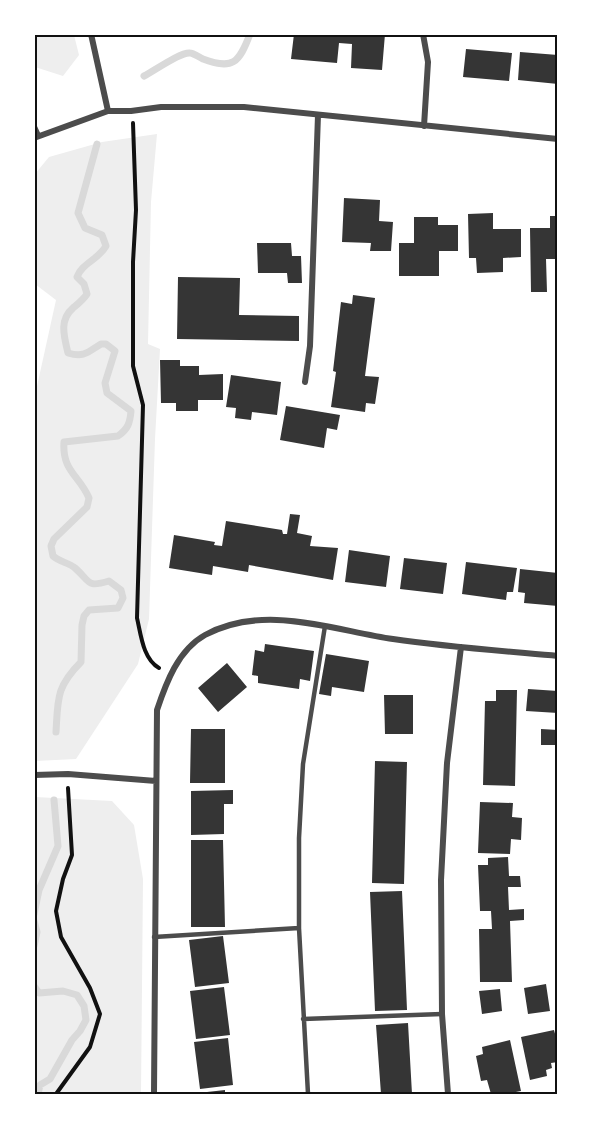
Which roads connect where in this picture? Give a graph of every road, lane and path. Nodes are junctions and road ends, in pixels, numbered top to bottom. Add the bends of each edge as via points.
1 (91, 34) edge
2 (423, 34) edge
3 (108, 111) junction
4 (131, 111) junction
5 (318, 115) junction
6 (34, 125) edge
7 (424, 126) junction
8 (37, 137) edge
9 (558, 139) edge
10 (305, 382) dead end
11 (325, 626) junction
12 (461, 647) junction
13 (558, 656) edge
14 (171, 674) junction
15 (68, 774) junction
16 (38, 775) edge
17 (156, 781) junction
18 (299, 928) junction
19 (154, 937) junction
20 (442, 1014) junction
21 (303, 1019) junction
22 (56, 1095) edge
23 (154, 1095) edge
24 (308, 1095) edge
25 (448, 1095) edge

1 - 3 street
2 - 7 street via 428,62
3 - 4 street
3 - 8 street
4 - 5 street via 244,107
4 - 14 path via 136,210 133,366 143,405 137,618 144,648 155,666
5 - 7 street
5 - 10 street via 310,346
6 - 8 lane
7 - 9 street
11 - 12 street
11 - 14 street via 279,619 225,626 202,636
11 - 18 lane via 303,764
12 - 13 street
12 - 20 street via 447,763 441,880
14 - 17 street via 157,710
15 - 16 street
15 - 17 street
15 - 22 path via 72,855 56,910 61,937 100,1014 90,1047
17 - 19 street
18 - 19 lane
18 - 21 lane
19 - 23 street
20 - 21 lane
20 - 25 street
21 - 24 lane

